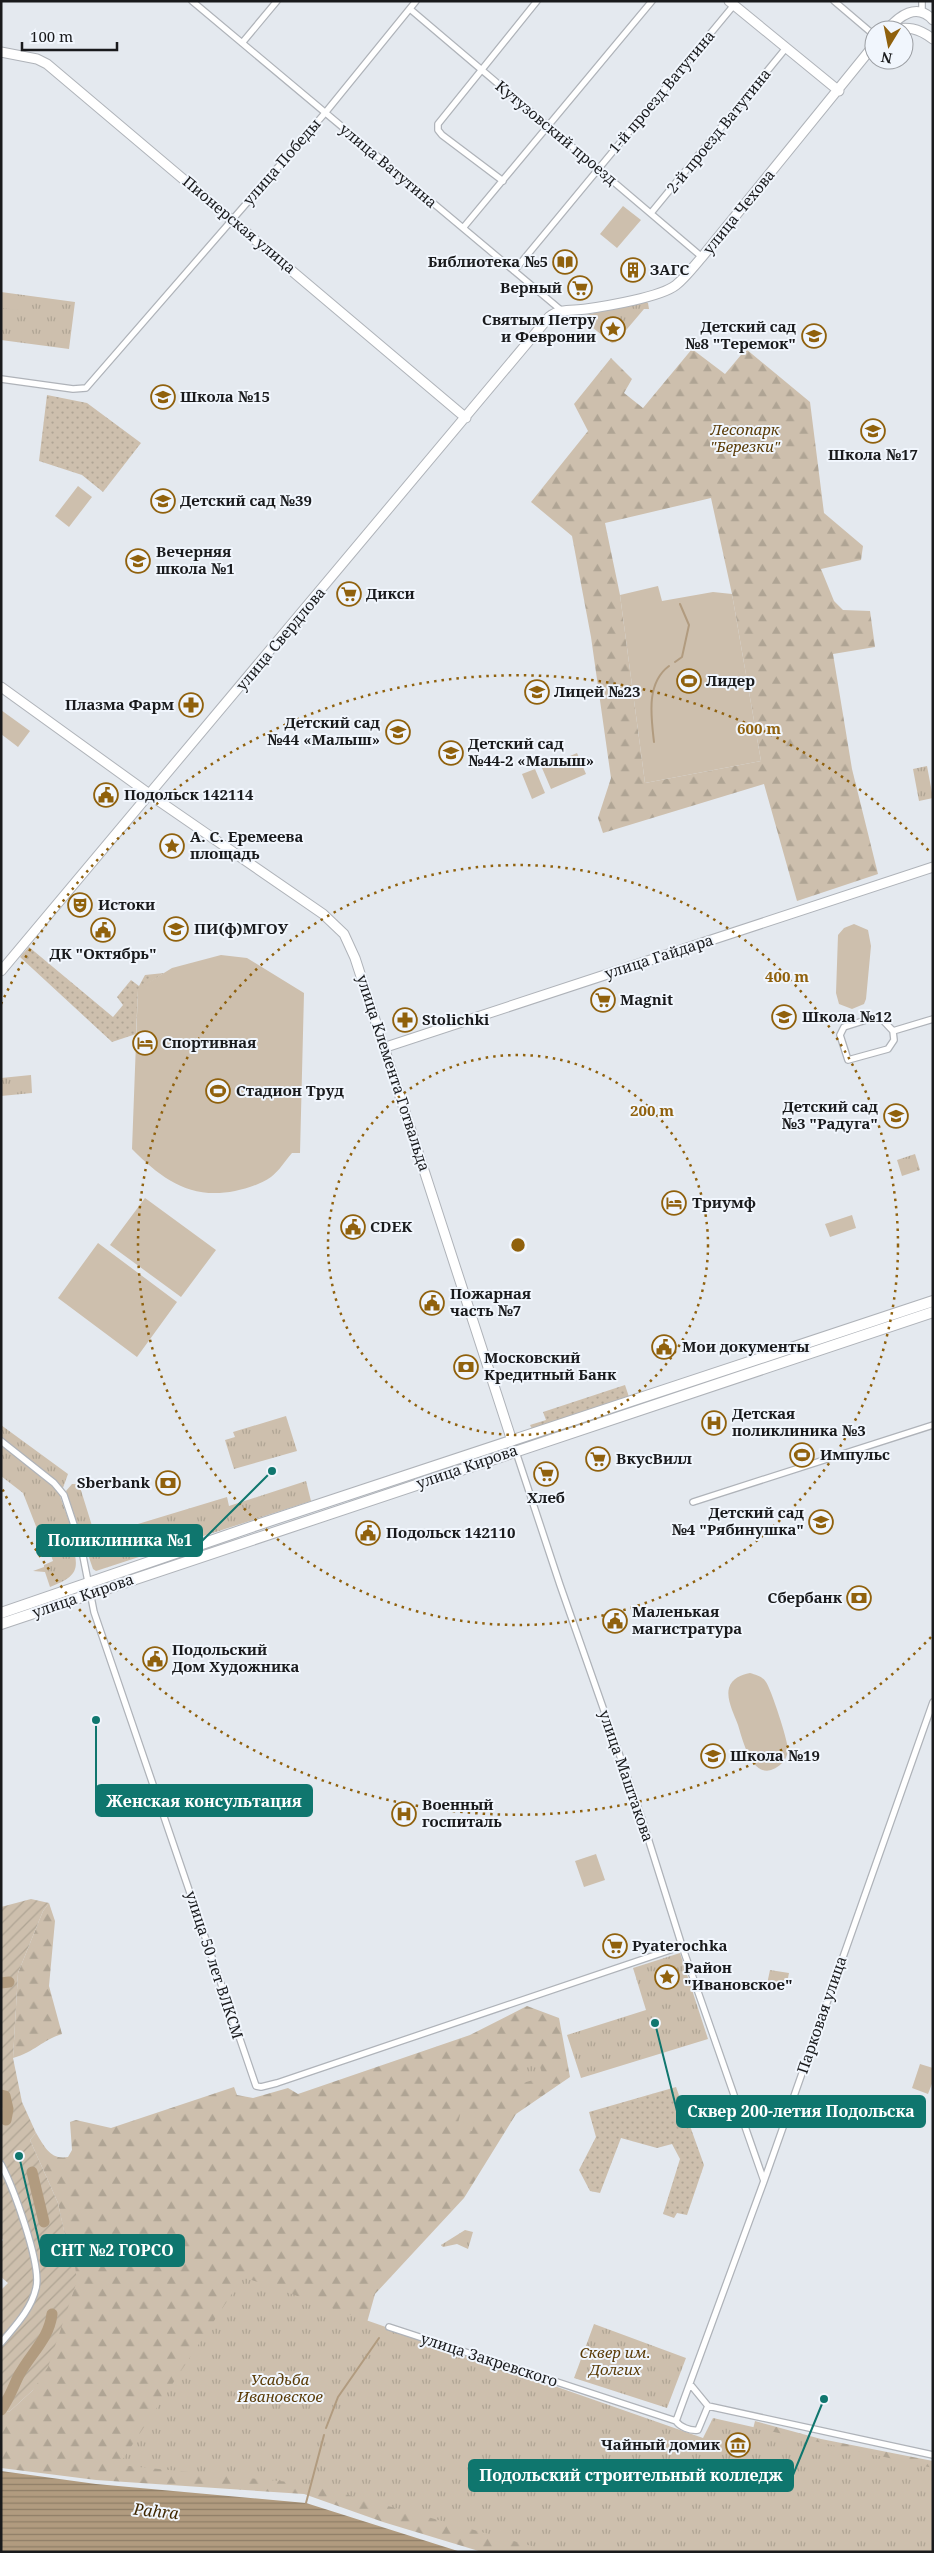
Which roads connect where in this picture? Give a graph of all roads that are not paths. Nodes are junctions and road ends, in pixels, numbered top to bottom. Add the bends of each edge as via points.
1 (192, 1) edge
2 (277, 1) edge
3 (416, 1) edge
4 (537, 1) edge
5 (652, 1) edge
6 (834, 1) edge
7 (922, 1) edge
8 (732, 3) edge
9 (410, 9) junction
10 (922, 12) junction
11 (900, 20) edge
12 (933, 20) edge
13 (864, 26) edge
14 (914, 29) edge
15 (933, 39) edge
16 (242, 43) junction
17 (786, 48) junction
18 (1, 52) edge
19 (864, 58) edge
20 (481, 70) junction
21 (839, 91) junction
22 (325, 113) junction
23 (548, 126) junction
24 (599, 168) junction
25 (502, 181) junction
26 (651, 213) junction
27 (232, 218) junction
28 (463, 228) junction
29 (702, 257) junction
30 (514, 271) junction
31 (562, 311) junction
32 (1, 379) edge
33 (466, 418) junction
34 (1, 687) edge
35 (150, 795) junction
36 (933, 867) edge
37 (1, 971) edge
38 (933, 1019) edge
39 (893, 1031) junction
40 (386, 1047) junction
41 (933, 1301) edge
42 (933, 1312) edge
43 (933, 1425) edge
44 (1, 1441) edge
45 (514, 1446) junction
46 (693, 1502) dead end
47 (89, 1589) junction
48 (1, 1613) edge
49 (1, 1624) edge
50 (933, 1702) edge
51 (682, 1946) junction
52 (741, 2110) junction
53 (787, 2115) junction
54 (1, 2164) edge
55 (764, 2181) junction
56 (389, 2327) dead end
57 (1, 2343) edge
58 (690, 2384) junction
59 (708, 2406) junction
60 (676, 2421) junction
61 (933, 2456) edge

1 - 16 street, улица Ватутина
2 - 16 street
3 - 9 street, улица Победы
4 - 20 street
5 - 23 street
6 - 13 street
7 - 10 street
8 - 17 street
8 - 24 street, 1-й проезд Ватутина
9 - 20 street, Кутузовский проезд
9 - 22 street, улица Победы
10 - 11 street via 908,13
10 - 12 street
14 - 15 street
16 - 22 street, улица Ватутина
17 - 21 street
17 - 26 street, 2-й проезд Ватутина
18 - 27 street, Пионерская улица via 48,64
19 - 21 street, улица Чехова
20 - 23 street, Кутузовский проезд
20 - 25 street via 438,124 438,130
21 - 29 street, улица Чехова
22 - 27 street, улица Победы
22 - 28 street, улица Ватутина
23 - 24 street, Кутузовский проезд
23 - 25 street
24 - 26 street, Кутузовский проезд
24 - 30 street, 1-й проезд Ватутина
25 - 28 street
26 - 29 street, Кутузовский проезд
27 - 32 street, улица Победы via 86,388
27 - 33 street, Пионерская улица
28 - 30 street, улица Ватутина
29 - 31 street, улица Чехова via 665,291 585,310
30 - 31 street, улица Ватутина
31 - 33 street, улица Свердлова via 549,317
33 - 35 street, улица Свердлова
34 - 35 street, улица Клемента Готвальда
35 - 37 street, улица Свердлова
35 - 40 street, улица Клемента Готвальда via 332,920 344,934 355,958
36 - 40 street, улица Гайдара
38 - 39 street
39 - 39 street via 894,1040 888,1049 848,1060 840,1035 844,1027 879,1016
40 - 45 street, улица Клемента Готвальда
41 - 45 main road, улица Кирова
42 - 45 main road, улица Кирова
43 - 46 street
44 - 47 street, улица 50 лет ВЛКСМ via 61,1490 81,1546
45 - 47 main road, улица Кирова via 257,1525
45 - 51 street, улица Маштакова via 642,1819
47 - 48 main road, улица Кирова
47 - 49 main road, улица Кирова
47 - 51 street, улица 50 лет ВЛКСМ via 256,2086 277,2084
50 - 53 street, Парковая улица
51 - 52 street, улица Маштакова
52 - 53 street
52 - 55 street, улица Маштакова
53 - 55 street, Парковая улица
54 - 57 street via 30,2244 37,2270 37,2287 26,2314
55 - 58 street, Парковая улица
56 - 60 street, улица Закревского
58 - 59 street
58 - 60 street, Парковая улица
59 - 60 street via 698,2430 678,2425
59 - 61 street

